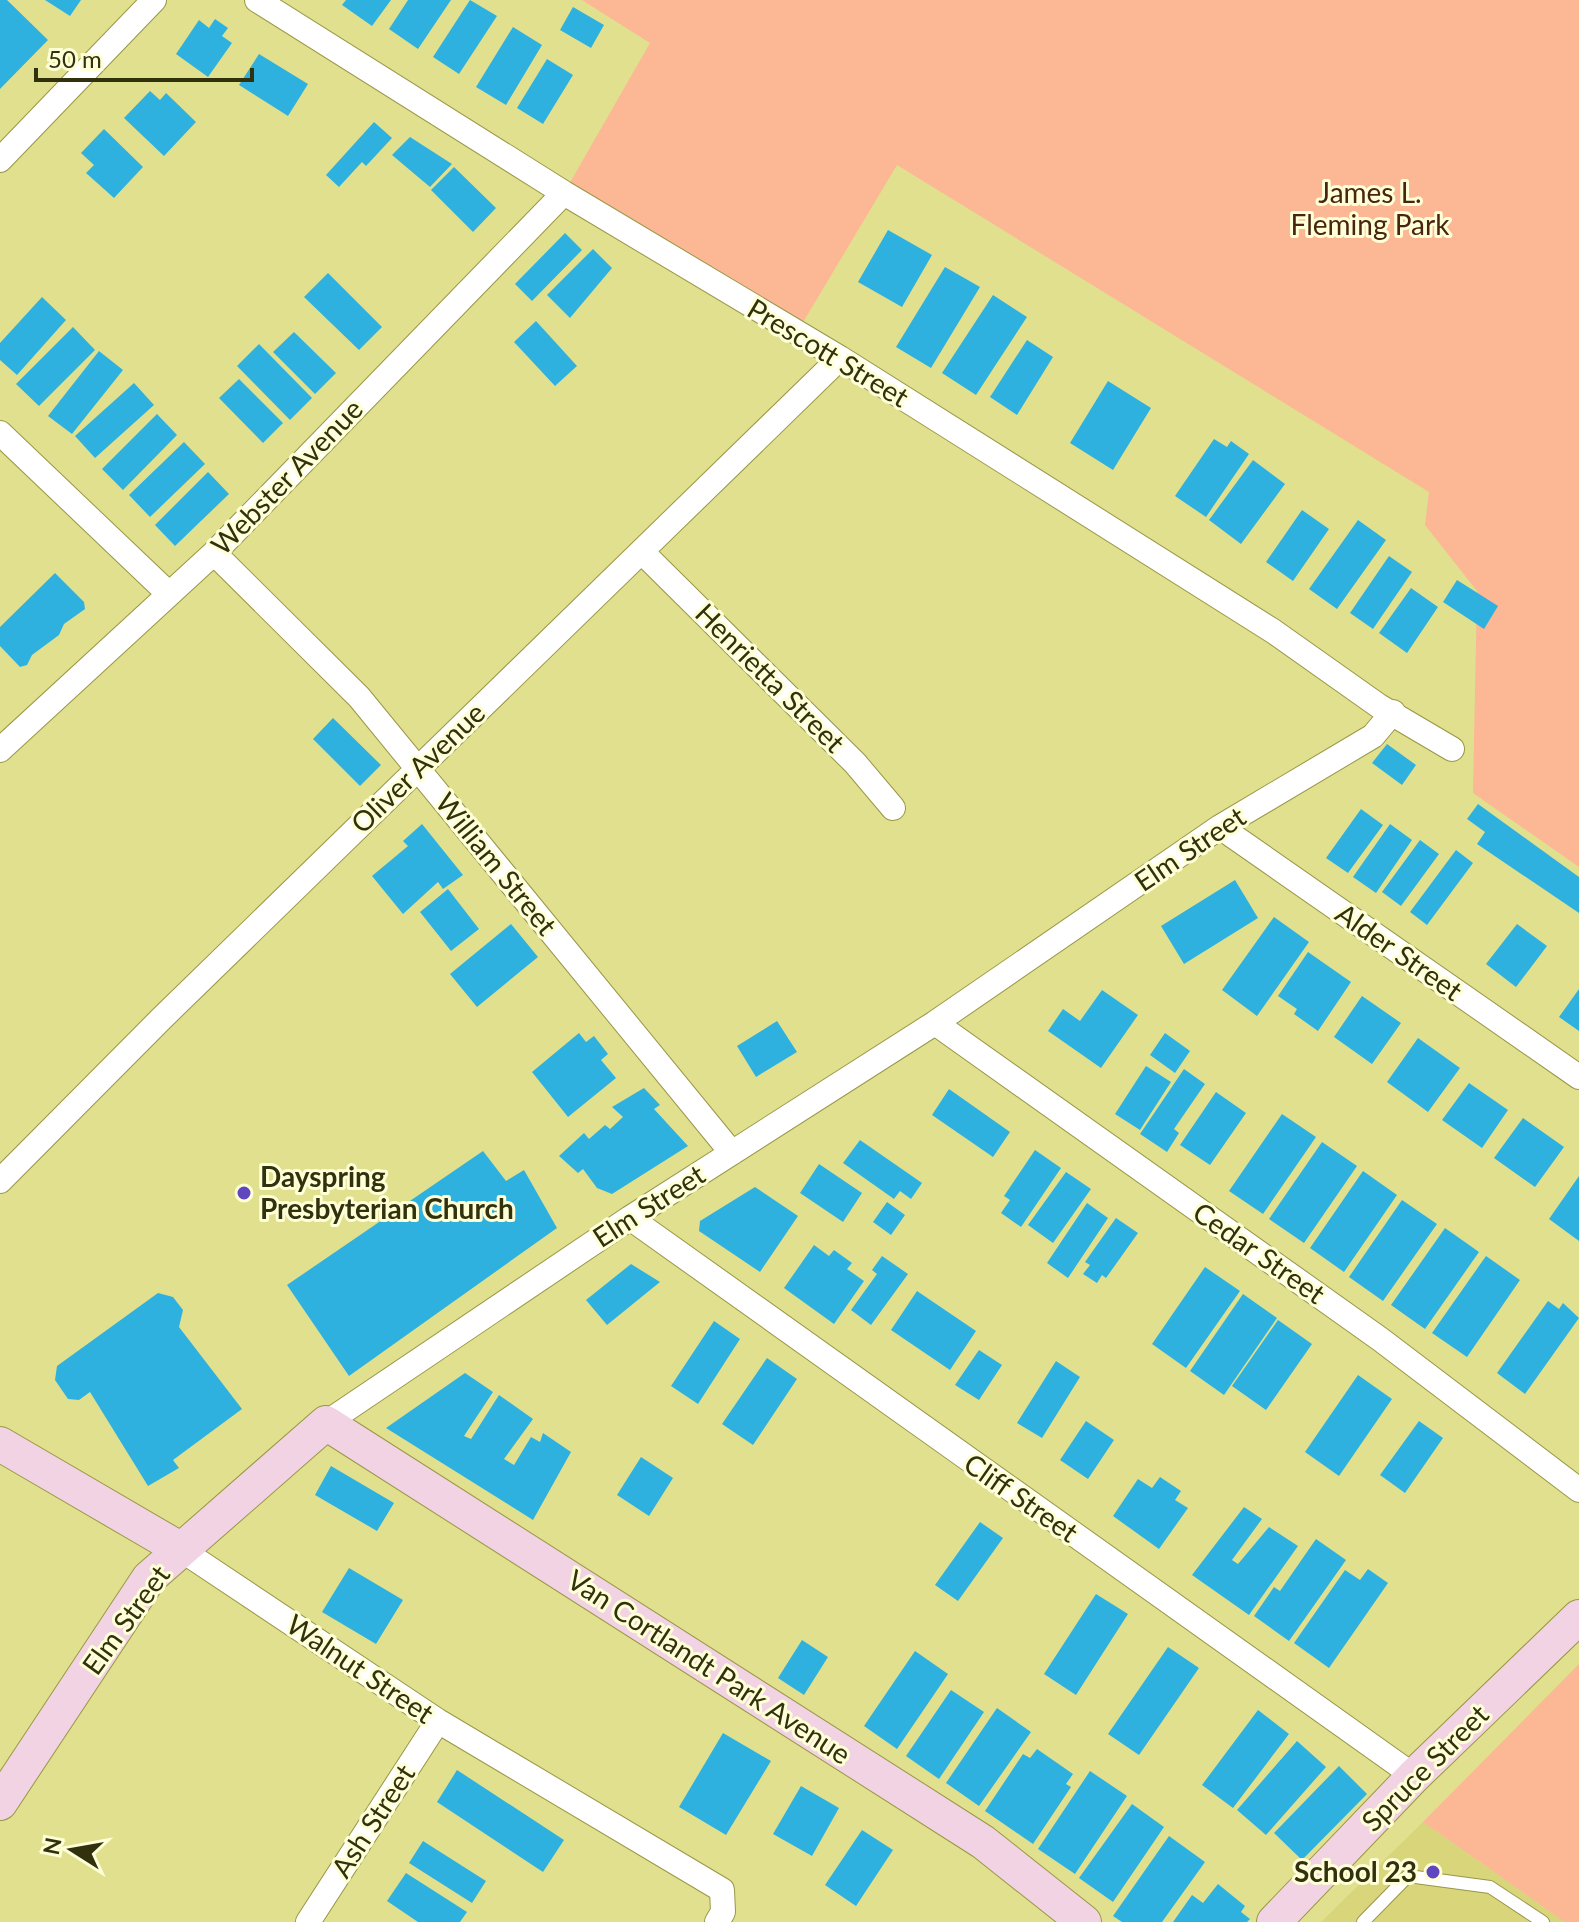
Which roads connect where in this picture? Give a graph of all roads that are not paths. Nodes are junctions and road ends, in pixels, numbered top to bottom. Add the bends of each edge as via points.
1 (154, 0) edge
2 (257, 0) edge
3 (0, 160) edge
4 (564, 193) junction
5 (840, 358) junction
6 (0, 433) edge
7 (642, 552) junction
8 (214, 553) junction
9 (169, 594) junction
10 (1393, 712) junction
11 (1452, 749) dead end
12 (0, 750) edge
13 (417, 768) junction
14 (893, 808) dead end
15 (1220, 827) junction
16 (935, 1023) junction
17 (1579, 1077) edge
18 (732, 1153) junction
19 (0, 1181) edge
20 (630, 1218) junction
21 (326, 1423) junction
22 (0, 1444) edge
23 (1579, 1490) edge
24 (180, 1549) junction
25 (1579, 1617) edge
26 (438, 1721) junction
27 (1414, 1776) junction
28 (0, 1803) edge
29 (308, 1922) edge
30 (717, 1922) edge
31 (1084, 1922) edge
32 (1274, 1922) edge
33 (1363, 1922) edge
34 (1543, 1922) edge

1 - 3 street
2 - 4 street, Prescott Street
4 - 5 street, Prescott Street
4 - 8 street, Webster Avenue
5 - 7 street, Oliver Avenue
5 - 10 street, Prescott Street
6 - 9 street
7 - 13 street, Oliver Avenue
7 - 14 street, Henrietta Street via 855,763
8 - 9 street, Webster Avenue
8 - 13 street, William Street via 359,697
9 - 12 street, Webster Avenue
10 - 11 street, Prescott Street
10 - 15 street, Elm Street via 1373,736
13 - 18 street, William Street
13 - 19 street, Oliver Avenue
15 - 16 street, Elm Street
15 - 17 street, Alder Street
16 - 18 street, Elm Street
16 - 23 street, Cedar Street via 1380,1339
18 - 20 street, Elm Street
20 - 21 street, Elm Street
20 - 27 street, Cliff Street
21 - 24 street, Elm Street
21 - 31 street, Van Cortlandt Park Avenue via 983,1842
22 - 24 street, Walnut Street
24 - 26 street, Walnut Street
24 - 28 street, Elm Street via 149,1578
25 - 27 street, Spruce Street
26 - 29 street, Ash Street
26 - 30 street, Walnut Street via 722,1890 723,1912
27 - 32 street, Spruce Street
33 - 34 lane via 1408,1876 1490,1887

